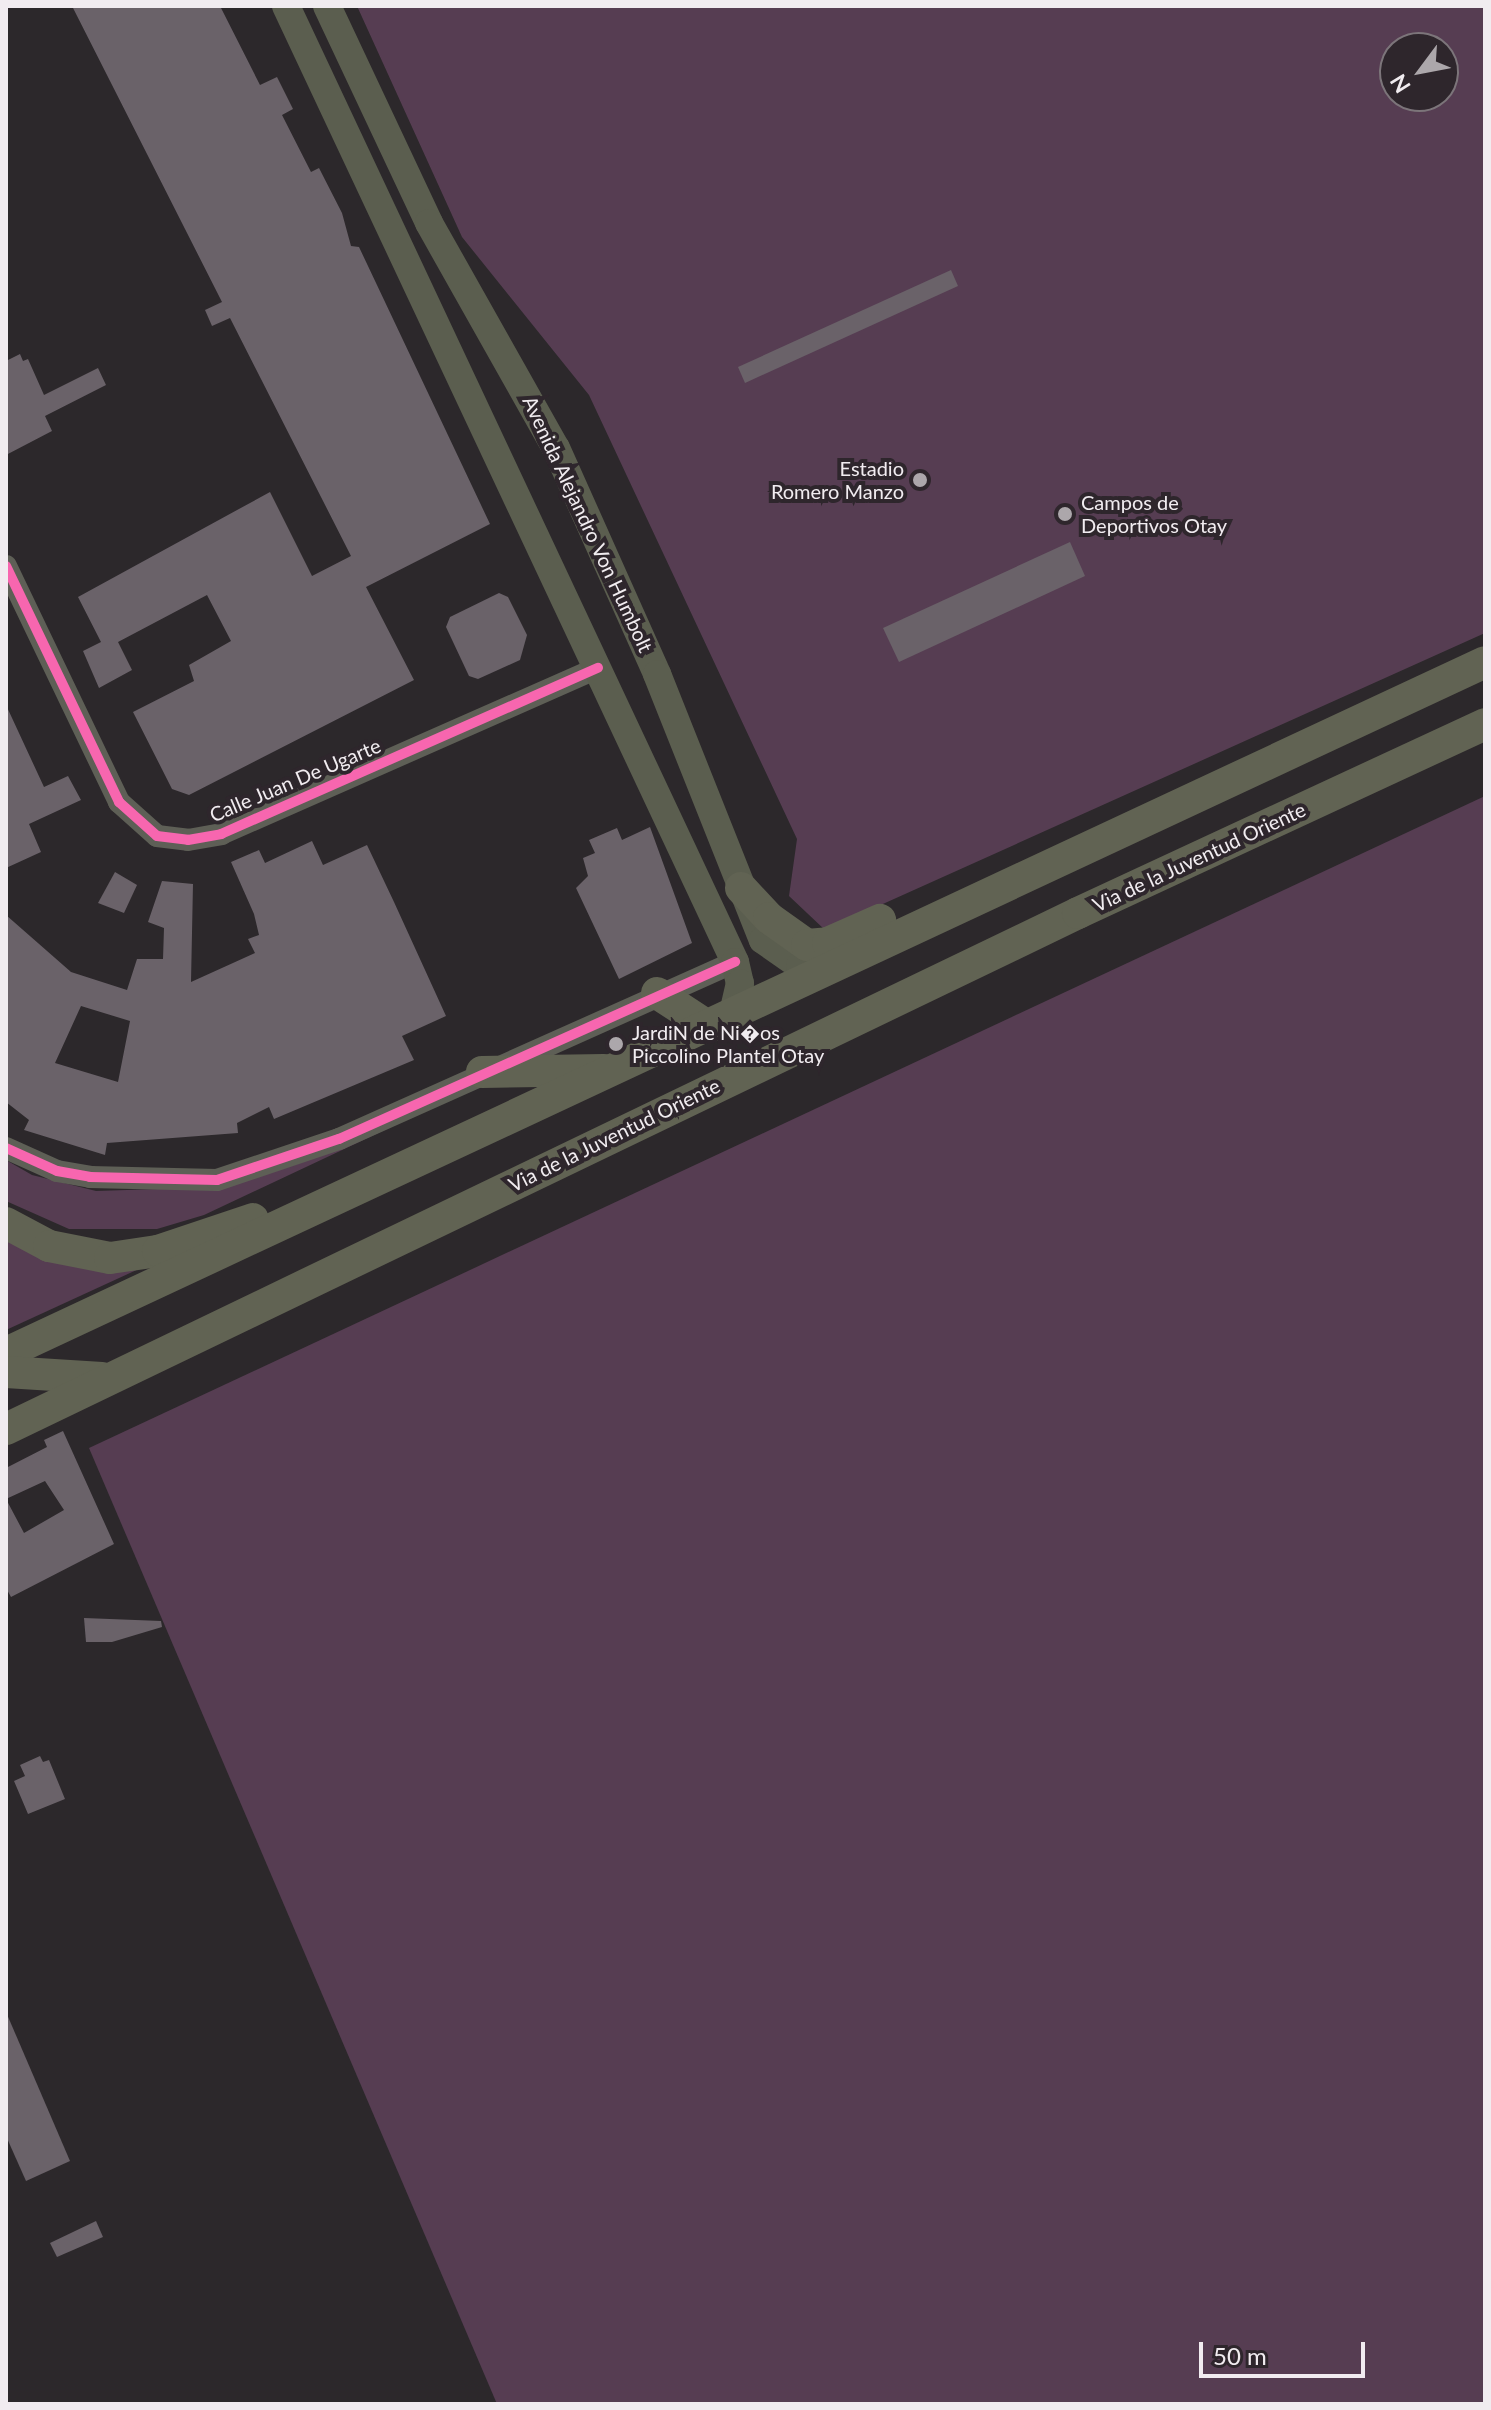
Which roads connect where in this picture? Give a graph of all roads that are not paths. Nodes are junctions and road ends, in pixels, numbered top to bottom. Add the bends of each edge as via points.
1 (286, 6) edge
2 (327, 6) edge
3 (6, 566) edge
4 (1485, 662) edge
5 (598, 668) junction
6 (1374, 713) junction
7 (1485, 724) edge
8 (741, 888) junction
9 (735, 962) junction
10 (835, 965) junction
11 (657, 993) junction
12 (721, 1020) junction
13 (619, 1069) junction
14 (482, 1072) junction
15 (6, 1148) edge
16 (417, 1160) junction
17 (6, 1223) edge
18 (6, 1353) edge
19 (6, 1372) edge
20 (107, 1378) junction
21 (6, 1429) edge

1 - 5 main road
2 - 8 main road, Avenida Alejandro Von Humbolt via 429,223 556,448 663,687
3 - 5 street, Calle Juan De Ugarte via 119,802 157,836 188,840 221,834
4 - 6 highway
5 - 9 main road
6 - 8 highway via 1322,715 828,943 807,945 787,934
6 - 10 highway
7 - 20 highway, Via de la Juventud Oriente
8 - 10 main road, Avenida Alejandro Von Humbolt via 763,940 781,956 800,966
9 - 11 street
9 - 12 main road via 740,983
10 - 12 highway
11 - 12 highway
11 - 14 street
12 - 13 highway
13 - 14 highway
13 - 16 highway
14 - 15 street via 293,1158 217,1180 90,1177 57,1171
16 - 17 highway via 132,1258 78,1254
16 - 18 highway
19 - 20 highway
20 - 21 highway, Via de la Juventud Oriente

